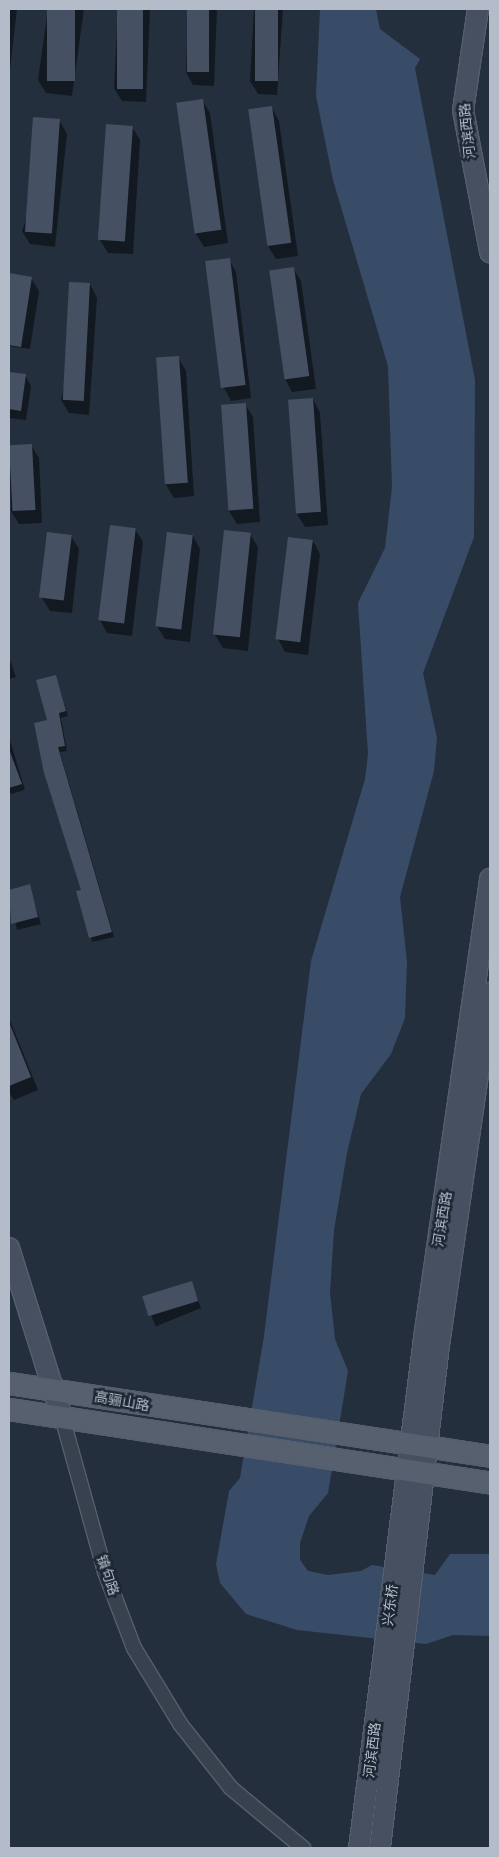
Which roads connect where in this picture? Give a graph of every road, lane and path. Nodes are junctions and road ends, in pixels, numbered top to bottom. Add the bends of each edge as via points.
1 (478, 9) edge
2 (490, 18) edge
3 (490, 188) edge
4 (490, 252) edge
5 (490, 879) edge
6 (486, 946) edge
7 (490, 993) edge
8 (9, 1248) edge
9 (9, 1383) edge
10 (54, 1390) junction
11 (9, 1409) edge
12 (62, 1417) junction
13 (418, 1446) junction
14 (490, 1456) edge
15 (415, 1470) junction
16 (490, 1483) edge
17 (405, 1560) joint
18 (394, 1651) junction
19 (303, 1848) edge
20 (359, 1848) edge
21 (380, 1848) edge

1 - 4 street, 河滨西路 via 463,110
2 - 3 street, 河滨西路 via 480,58 476,110
5 - 6 street, 河滨西路
6 - 13 street, 河滨西路
7 - 13 street, 河滨西路
8 - 10 street, 镇句路
9 - 10 main road, 高骊山路
10 - 12 street, 镇句路
10 - 13 main road, 高骊山路 via 346,1438
11 - 12 main road, 高骊山路
12 - 15 main road, 高骊山路 via 230,1445
12 - 19 street, 镇句路 via 105,1572 134,1648 181,1725 231,1788
13 - 14 main road
13 - 15 street, 河滨西路
15 - 16 main road
15 - 17 street, 河滨西路
17 - 18 street, 兴东桥
18 - 20 street, 河滨西路
18 - 21 street, 河滨西路

